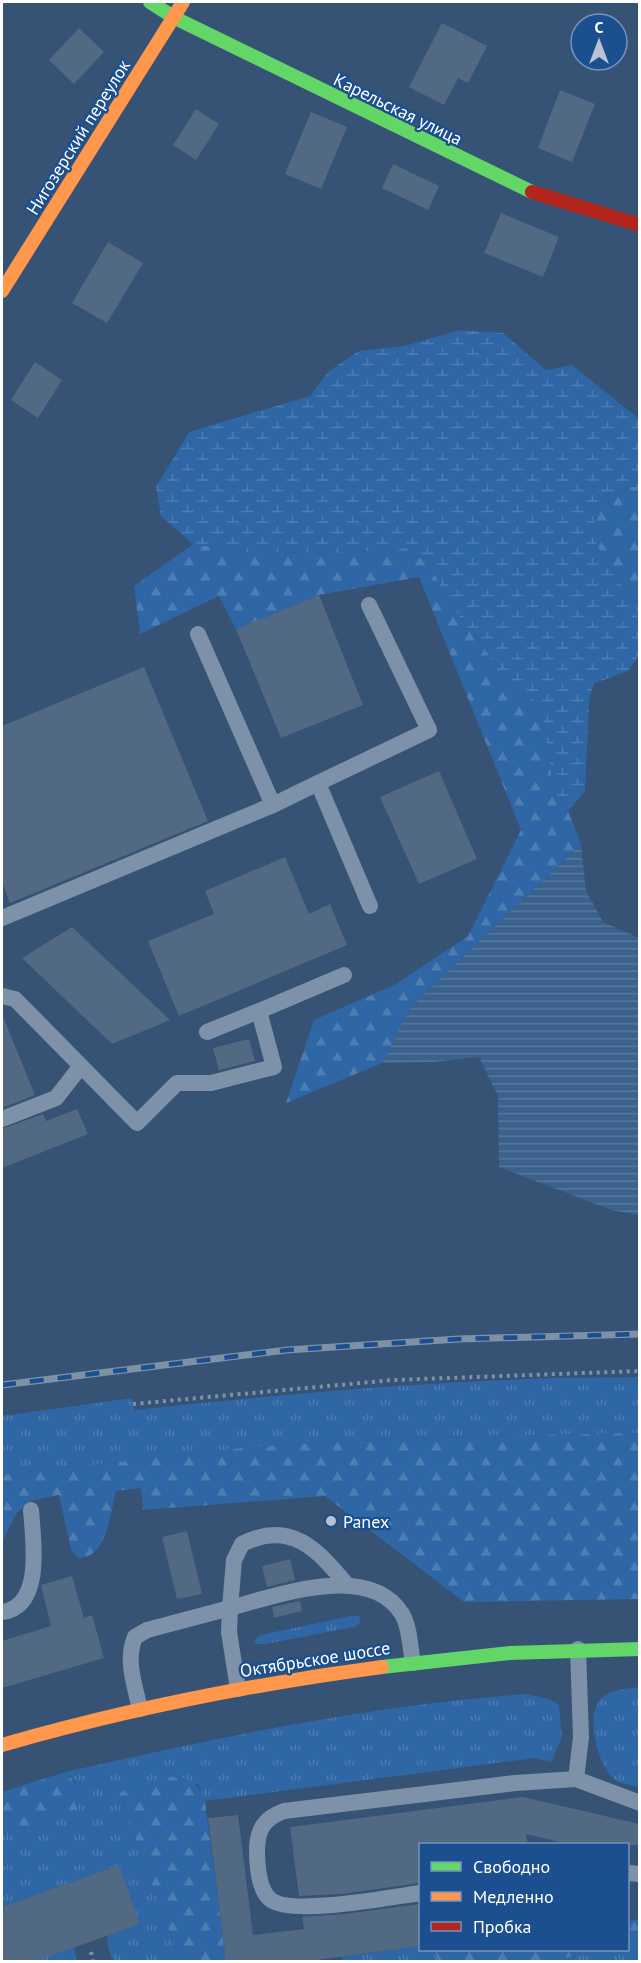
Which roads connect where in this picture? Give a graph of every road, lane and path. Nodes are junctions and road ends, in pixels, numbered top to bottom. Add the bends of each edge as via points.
1 (150, 2) edge
2 (183, 2) edge
3 (175, 18) junction
4 (639, 225) edge
5 (2, 291) edge
6 (369, 605) dead end
7 (198, 634) dead end
8 (318, 783) junction
9 (273, 805) junction
10 (370, 906) dead end
11 (2, 918) edge
12 (344, 975) dead end
13 (2, 996) edge
14 (259, 1011) junction
15 (207, 1032) dead end
16 (81, 1066) junction
17 (2, 1119) edge
18 (639, 1371) edge
19 (133, 1404) dead end
20 (31, 1510) dead end
21 (347, 1585) junction
22 (230, 1608) junction
23 (2, 1612) edge
24 (578, 1649) junction
25 (639, 1649) edge
26 (412, 1663) junction
27 (238, 1689) junction
28 (140, 1709) junction
29 (2, 1745) edge
30 (576, 1779) junction
31 (639, 1803) edge
32 (419, 1893) edge
33 (91, 1952) dead end
34 (93, 1962) edge

1 - 3 street, Карельская улица
2 - 3 street, Нигозерский переулок
3 - 4 street, Карельская улица via 520,189
3 - 5 street, Нигозерский переулок
6 - 8 lane via 429,730
7 - 9 lane
8 - 9 lane
8 - 10 lane
9 - 11 lane
12 - 14 lane
13 - 16 lane via 15,999
14 - 15 lane
14 - 16 lane via 274,1067 211,1083 177,1083 137,1123
16 - 17 lane via 56,1098
18 - 19 path via 352,1383
20 - 23 lane via 33,1566 28,1593 15,1608
21 - 22 lane via 308,1588
21 - 22 lane via 303,1541 265,1536 242,1544 236,1551
21 - 26 lane via 382,1595 395,1605 406,1624
22 - 27 lane via 231,1651
22 - 28 lane via 147,1630 135,1638 130,1653
24 - 25 street, Октябрьское шоссе
24 - 26 street, Октябрьское шоссе
24 - 30 lane via 581,1737
26 - 27 street, Октябрьское шоссе
27 - 28 street, Октябрьское шоссе
28 - 29 street, Октябрьское шоссе
30 - 31 lane
30 - 32 lane via 284,1811 273,1815 260,1830 257,1857 262,1888 279,1905 307,1907
33 - 34 path

